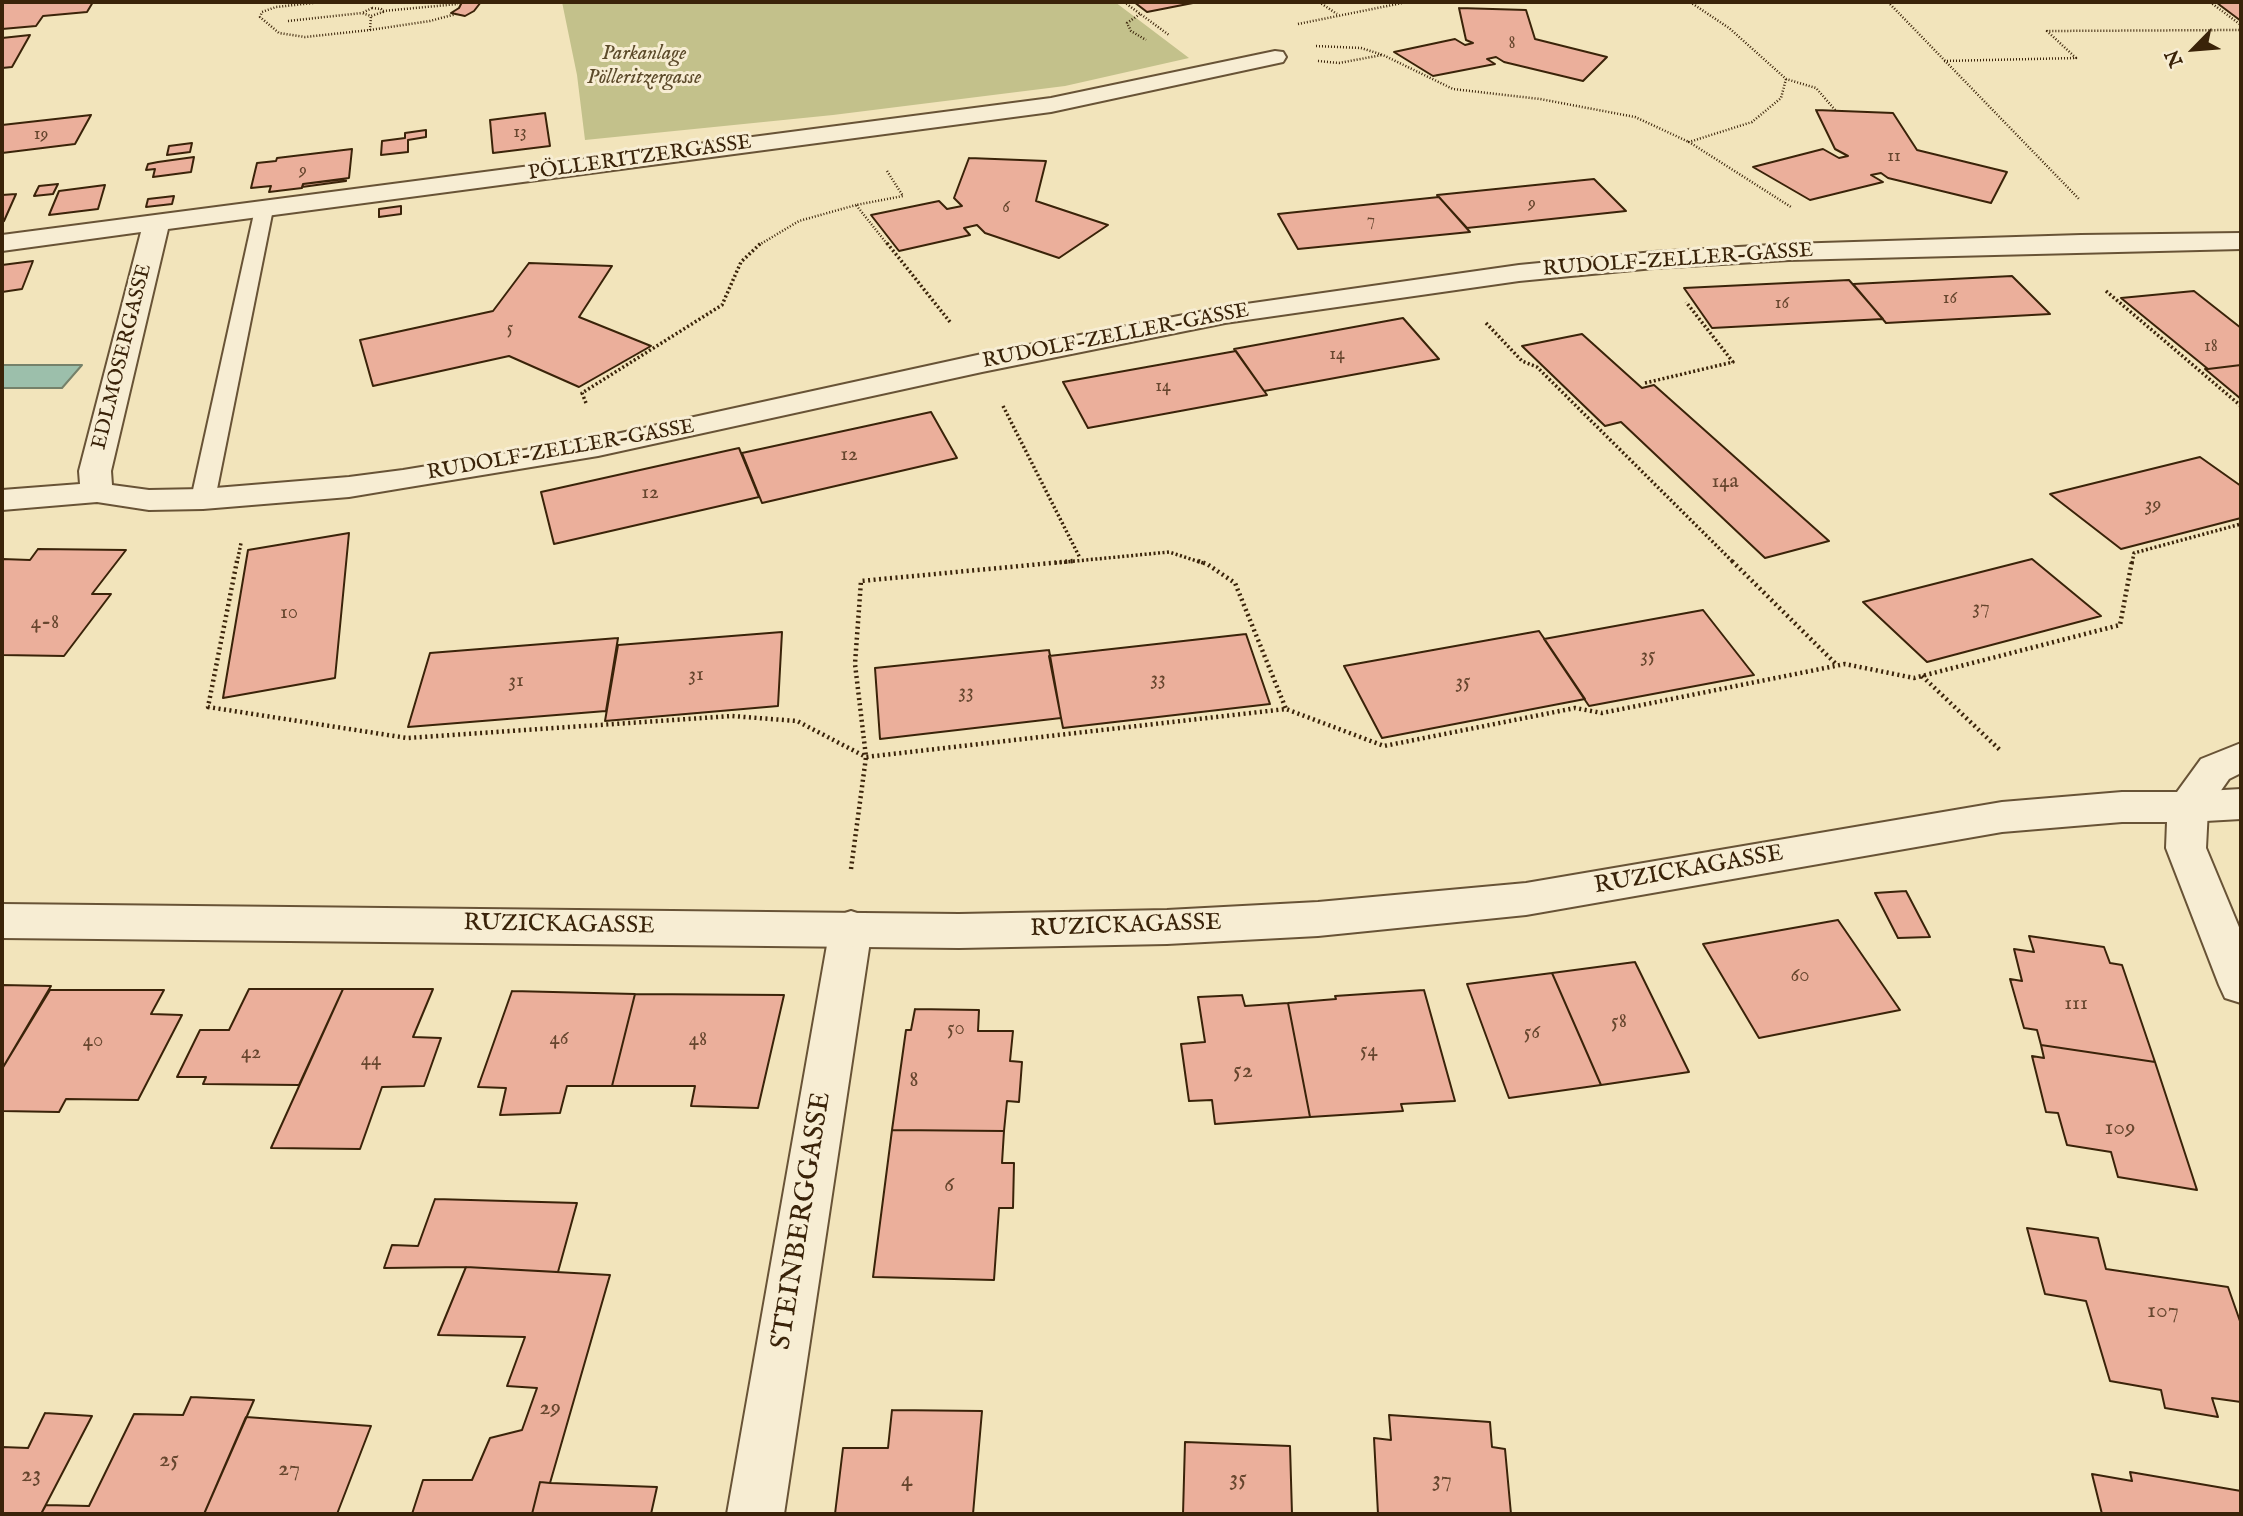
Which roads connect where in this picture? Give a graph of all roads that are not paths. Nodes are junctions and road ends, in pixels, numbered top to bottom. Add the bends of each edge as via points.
1 (1275, 57) road end
2 (264, 209) junction
3 (156, 224) junction
4 (2241, 241) edge
5 (2, 243) edge
6 (97, 492) junction
7 (202, 499) junction
8 (2, 500) edge
9 (2241, 757) edge
10 (2241, 804) edge
11 (2188, 807) junction
12 (2, 921) edge
13 (851, 928) junction
14 (2241, 985) edge
15 (755, 1514) edge

1 - 2 street, PÖLLERITZERGASSE via 1051,104
2 - 3 street, PÖLLERITZERGASSE
2 - 7 lane
3 - 5 street, PÖLLERITZERGASSE
3 - 6 street, EDLMOSERGASSE via 95,471
4 - 7 street, RUDOLF-ZELLER-GASSE via 1801,252 1654,260 1447,281 1198,320 598,447 403,480
6 - 7 street, RUDOLF-ZELLER-GASSE via 149,500
6 - 8 street, RUDOLF-ZELLER-GASSE
9 - 11 street via 2215,769
10 - 11 street, RUZICKAGASSE
11 - 13 street, RUZICKAGASSE via 2122,807 2002,817 1526,899 1332,918 1167,927
11 - 14 street via 2186,848
12 - 13 street, RUZICKAGASSE
13 - 15 street, STEINBERGGASSE

